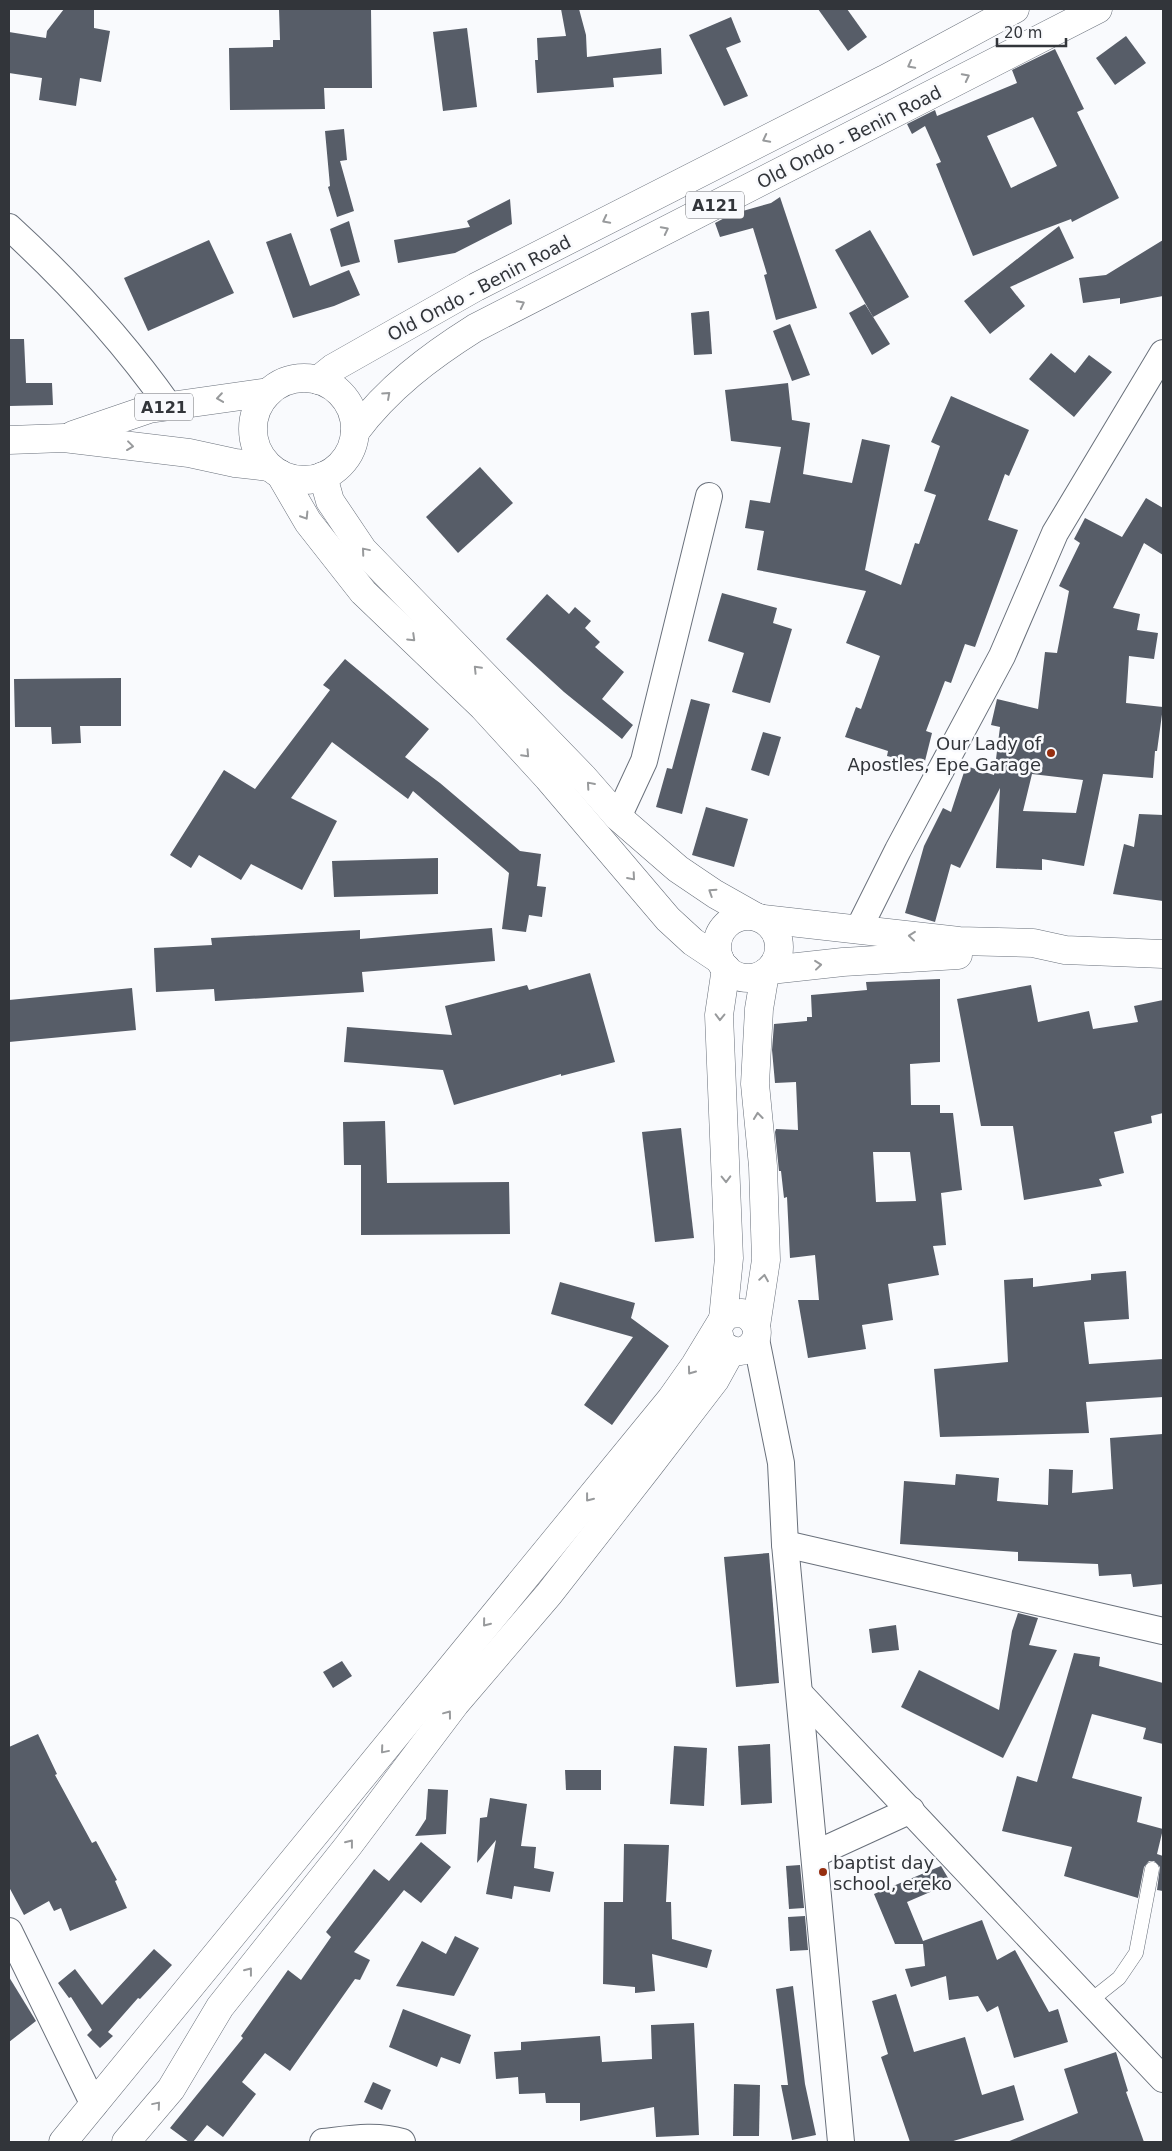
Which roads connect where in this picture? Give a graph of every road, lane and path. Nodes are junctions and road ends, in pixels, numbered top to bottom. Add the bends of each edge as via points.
1 (1015, 9) edge
2 (1098, 9) edge
3 (9, 227) edge
4 (1163, 353) edge
5 (318, 380) junction
6 (269, 392) junction
7 (169, 406) junction
8 (355, 432) junction
9 (64, 438) junction
10 (9, 440) edge
11 (275, 470) junction
12 (323, 476) junction
13 (710, 496) dead end
14 (618, 817) junction
15 (758, 917) junction
16 (858, 930) junction
17 (1065, 950) junction
18 (1163, 954) edge
19 (723, 964) junction
20 (767, 972) junction
21 (756, 1332) junction
22 (724, 1333) junction
23 (785, 1544) junction
24 (1163, 1631) edge
25 (801, 1695) junction
26 (911, 1810) junction
27 (815, 1854) junction
28 (1152, 1869) dead end
29 (9, 1931) edge
30 (1090, 2001) junction
31 (1163, 2079) edge
32 (94, 2105) junction
33 (64, 2142) edge
34 (126, 2142) edge
35 (323, 2142) edge
36 (402, 2142) edge
37 (841, 2142) edge

1 -> 5 street, Old Ondo - Benin Road / A121 via 885,79 476,287 333,368
8 -> 2 street, Old Ondo - Benin Road / A121 via 375,406 428,359 475,328
3 - 7 street via 95,315 145,372
4 - 16 street via 1056,533 1002,656
5 - 6 street, Old Ondo - Benin Road via 292,379
5 - 8 street, Old Ondo - Benin Road via 334,387 346,399 353,415
6 -> 7 street, Old Ondo - Benin Road / A121
6 - 11 street, Old Ondo - Benin Road via 258,405 253,421 254,438 259,454
7 - 9 street, Old Ondo - Benin Road / A121 via 148,409
8 - 12 street, Old Ondo - Benin Road via 346,458
9 - 10 street, Old Ondo - Benin Road / A121
9 -> 11 street, Old Ondo - Benin Road / A121 via 189,453
11 - 12 street, Old Ondo - Benin Road via 294,479 309,480
11 -> 19 street via 308,522 363,592 483,707 668,919
14 -> 12 street via 363,550 330,501
13 - 14 street via 644,761
15 -> 14 street via 678,869
15 - 16 street
15 - 19 street via 740,917 727,924 718,941 717,951
15 - 20 street via 774,928 780,942 778,957
17 -> 16 street via 1033,943 959,941
17 - 18 street
20 -> 17 street via 925,956 1040,954
19 - 20 street via 734,975 745,978
19 -> 22 street via 719,1015 729,1258
21 -> 20 street via 766,1260 763,1166 755,1084 759,1009
21 - 22 street via 748,1349 742,1352
21 - 22 street via 748,1315 742,1313 729,1314
21 - 23 street via 780,1463
22 -> 32 street
34 -> 22 street via 171,2089 220,2007 456,1704 549,1594 715,1380
23 - 24 street
23 - 25 street
25 - 26 street
25 - 27 street
26 - 27 street
26 - 30 street
27 - 37 street
28 - 30 lane via 1136,1953 1119,1978
29 - 32 street
30 - 31 street
32 - 33 street
35 - 36 street via 388,2138

